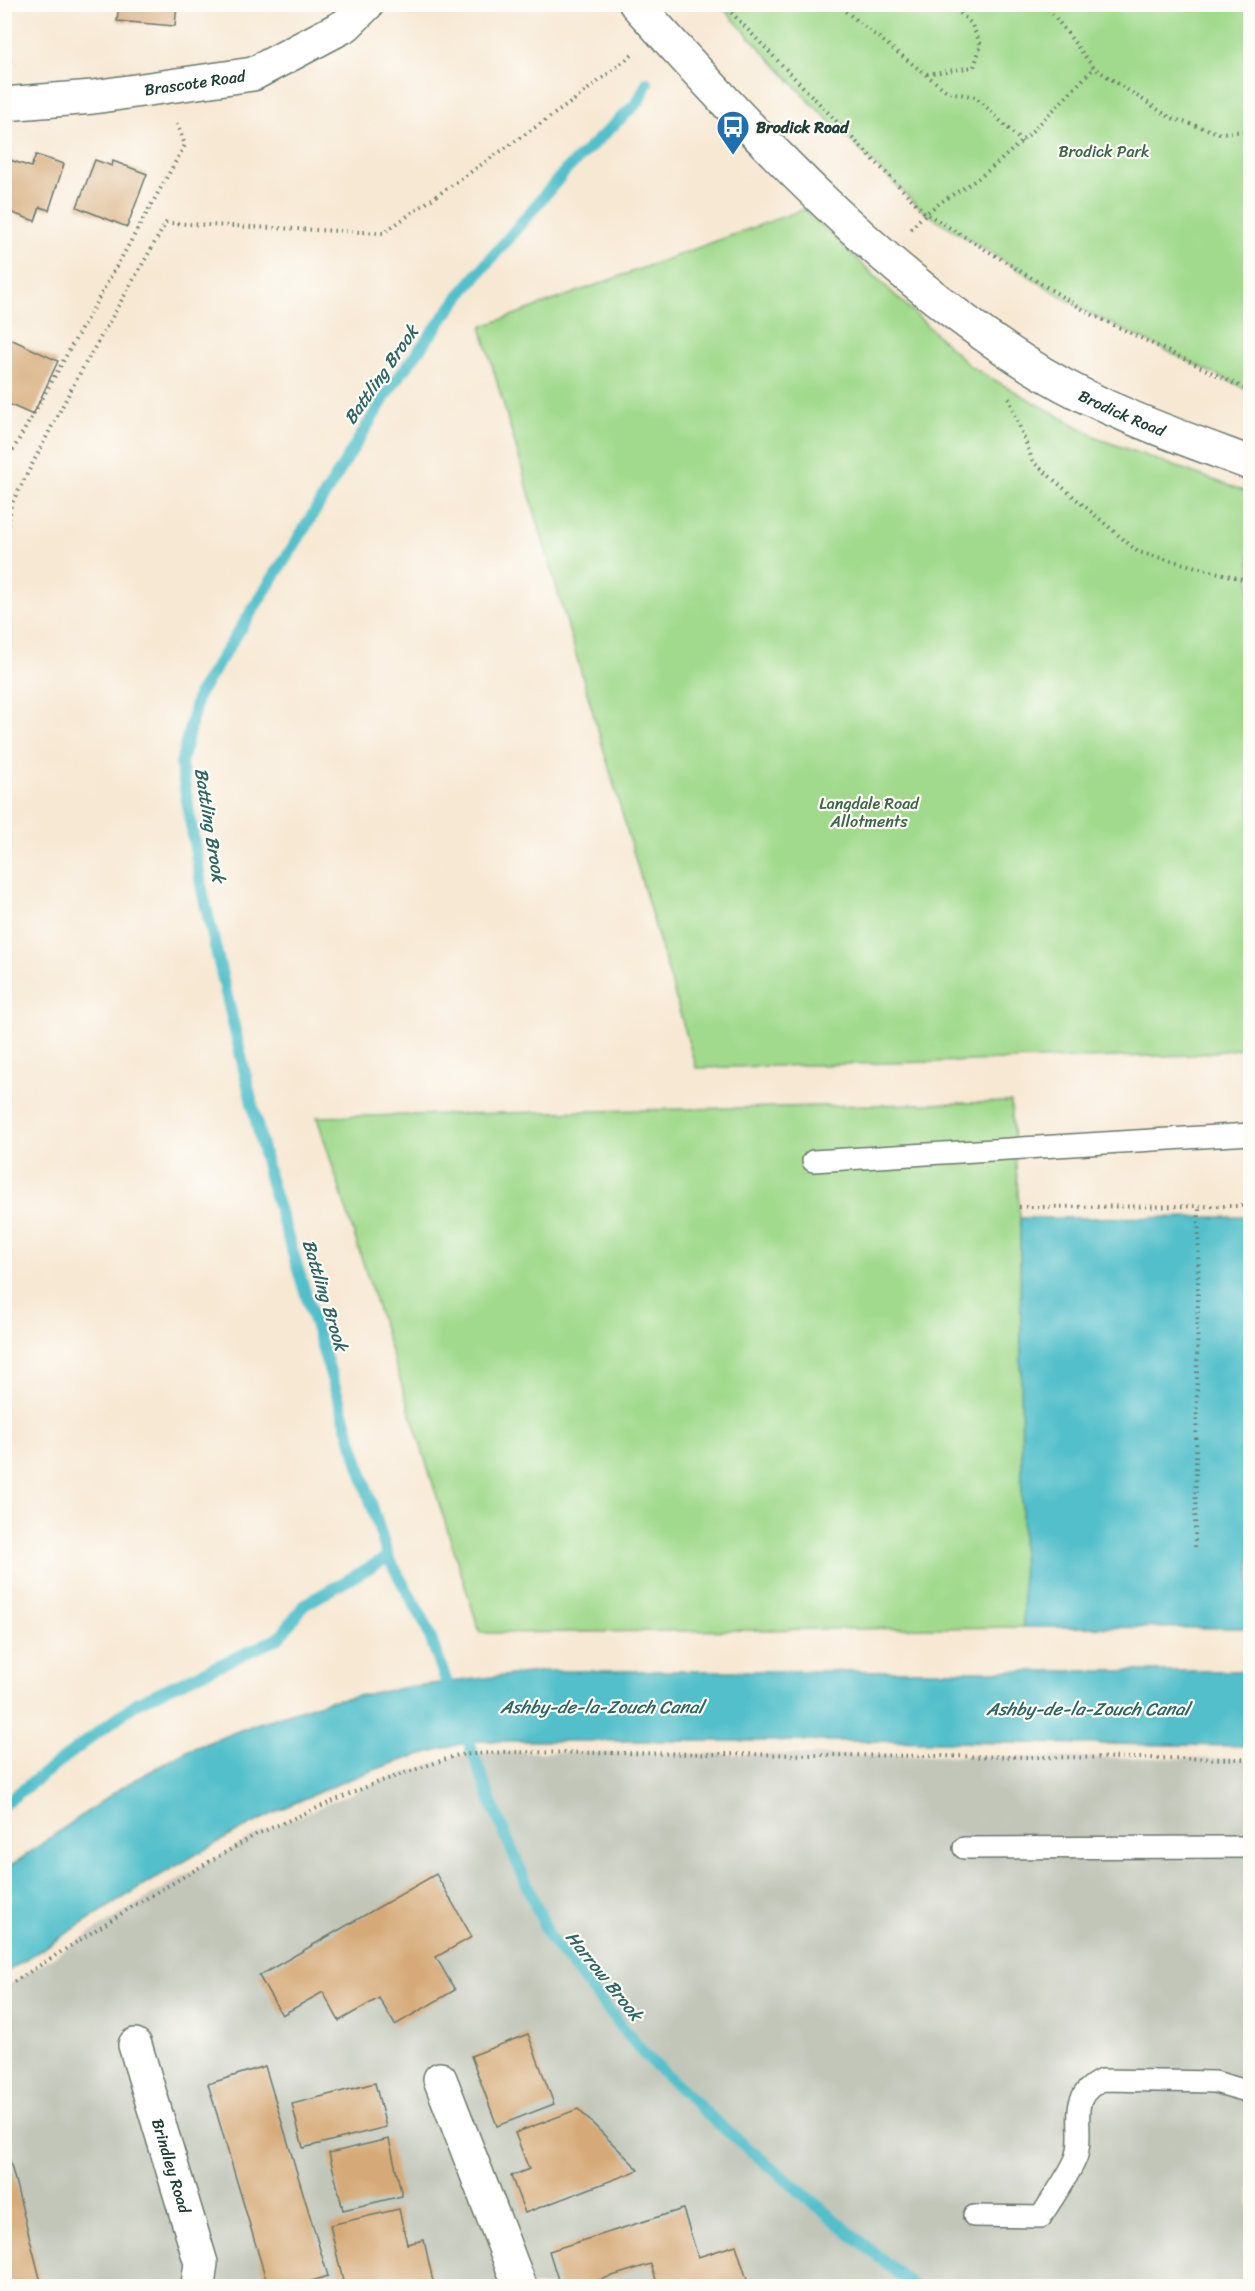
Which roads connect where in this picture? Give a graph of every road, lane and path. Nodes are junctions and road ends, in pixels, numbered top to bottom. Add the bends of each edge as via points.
1 (367, 4) edge
2 (636, 4) edge
3 (723, 4) edge
4 (836, 4) edge
5 (950, 4) edge
6 (1045, 4) edge
7 (659, 30) junction
8 (1094, 68) junction
9 (926, 75) junction
10 (163, 87) junction
11 (4, 104) edge
12 (1251, 131) edge
13 (1022, 142) junction
14 (924, 212) junction
15 (888, 261) junction
16 (1005, 388) dead end
17 (1251, 391) edge
18 (1251, 463) edge
19 (4, 466) edge
20 (4, 555) edge
21 (1251, 581) edge
22 (1251, 1134) edge
23 (813, 1161) dead end
24 (1199, 1206) junction
25 (1251, 1206) edge
26 (1019, 1207) dead end
27 (1195, 1547) dead end
28 (1251, 1759) edge
29 (1251, 1847) edge
30 (964, 1848) dead end
31 (4, 1988) edge
32 (135, 2045) dead end
33 (440, 2079) dead end
34 (1251, 2092) edge
35 (974, 2216) dead end
36 (198, 2286) edge
37 (520, 2286) edge

1 - 10 street, Brascote Road via 346,25 253,74
2 - 7 street, Brodick Road
3 - 14 path
4 - 9 path
5 - 9 path via 971,23 981,45 974,67
6 - 8 path
7 - 15 street, Brodick Road via 726,104
7 - 20 path via 573,101 383,233 166,223 33,458 11,505
8 - 12 path via 1171,118 1220,133
8 - 13 path
9 - 13 path via 948,92 976,97
10 - 11 street, Brascote Road
10 - 19 path via 185,145
13 - 14 path via 982,176
14 - 15 path
14 - 17 path via 1089,313
15 - 18 street, Brodick Road via 985,336 1044,374 1146,425
16 - 21 path via 1033,462 1138,552
22 - 23 lane
24 - 25 path
24 - 26 path
24 - 27 path
28 - 31 path via 505,1752 458,1755 373,1784 257,1834
29 - 30 lane
32 - 36 street, Brindley Road via 201,2263
33 - 37 street
34 - 35 lane via 1215,2082 1102,2080 1087,2087 1078,2106 1077,2155 1041,2217

